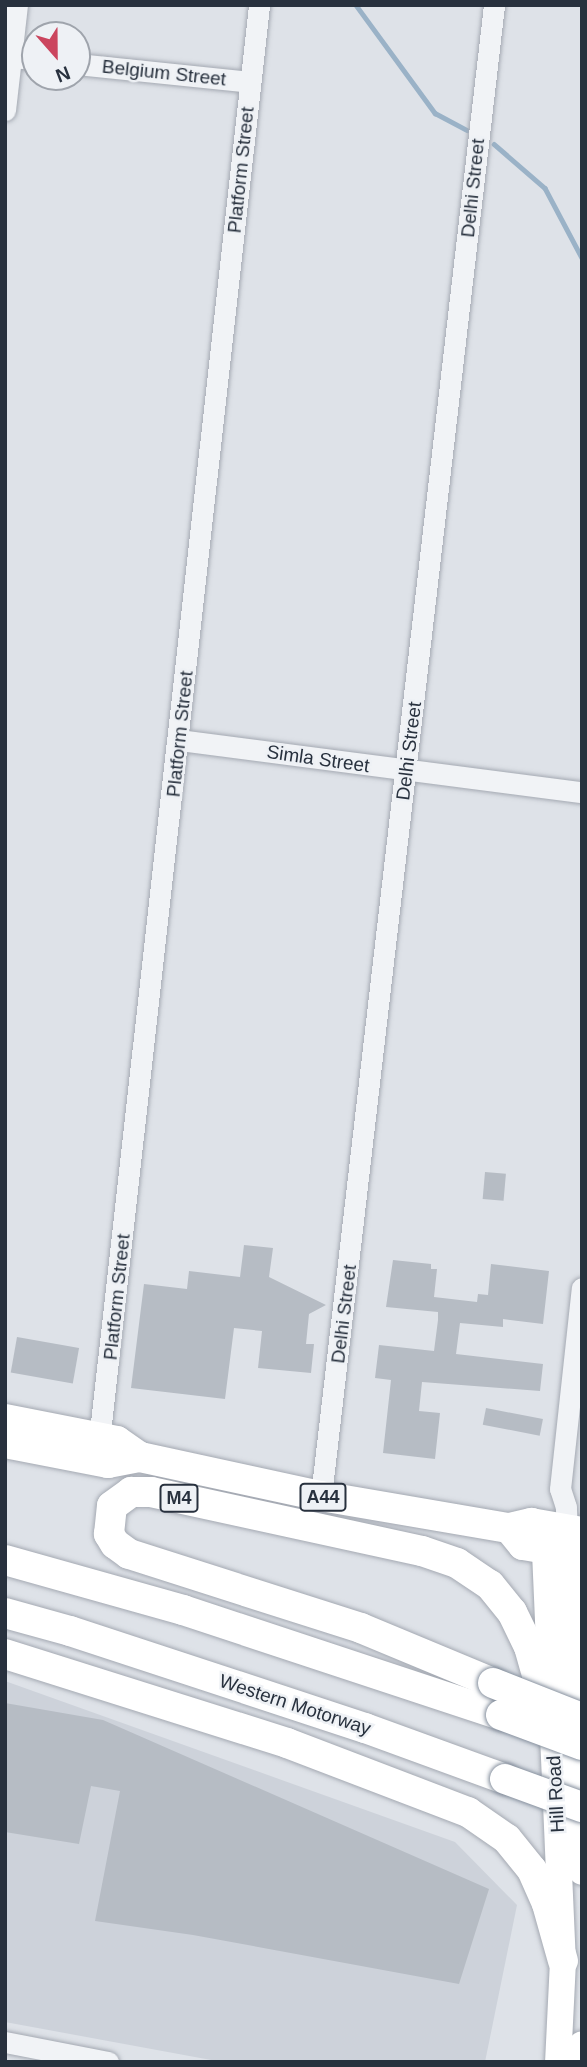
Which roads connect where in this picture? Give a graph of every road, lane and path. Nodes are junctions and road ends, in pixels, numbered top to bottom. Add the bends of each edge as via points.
1 (17, 5) edge
2 (259, 5) edge
3 (494, 5) edge
4 (11, 57) junction
5 (21, 58) edge
6 (91, 65) edge
7 (250, 82) junction
8 (5, 110) edge
9 (179, 740) junction
10 (407, 771) junction
11 (582, 792) edge
12 (582, 1289) edge
13 (5, 1419) edge
14 (5, 1443) edge
15 (98, 1449) junction
16 (321, 1496) junction
17 (564, 1540) edge
18 (5, 1560) edge
19 (5, 1613) edge
20 (5, 1654) edge
21 (582, 1718) edge
22 (552, 1728) junction
23 (582, 1745) edge
24 (582, 1807) edge
25 (582, 1872) edge
26 (563, 1961) junction
27 (5, 2042) edge
28 (582, 2044) edge
29 (108, 2062) edge
30 (558, 2062) edge
31 (579, 2062) edge

1 - 4 street
2 - 7 street, Platform Street
3 - 10 street, Delhi Street
4 - 5 street
4 - 8 street
6 - 7 street, Belgium Street
7 - 9 street, Platform Street
9 - 10 street, Simla Street
9 - 15 street, Platform Street
10 - 11 street, Simla Street
10 - 16 street, Delhi Street
12 - 17 street via 560,1489 566,1507
13 - 15 highway, A44
14 - 15 highway, A44
15 - 16 highway, A44 via 108,1462 140,1457
16 - 17 highway, A44 via 509,1528 523,1545
17 - 22 main road, Hill Road
17 - 25 main road, Hill Road
18 - 23 highway, bridge via 183,1610
19 - 24 highway, Western Motorway, bridge via 365,1728
20 - 26 highway via 287,1743 468,1812 507,1839 532,1870
21 - 22 highway, M4, bridge via 494,1683 361,1628 130,1555 109,1534 112,1506 131,1492 151,1492 422,1551 457,1563 490,1585 516,1619 533,1659
22 - 26 main road, Hill Road
26 - 30 main road, Hill Road
27 - 29 street
28 - 31 main road

